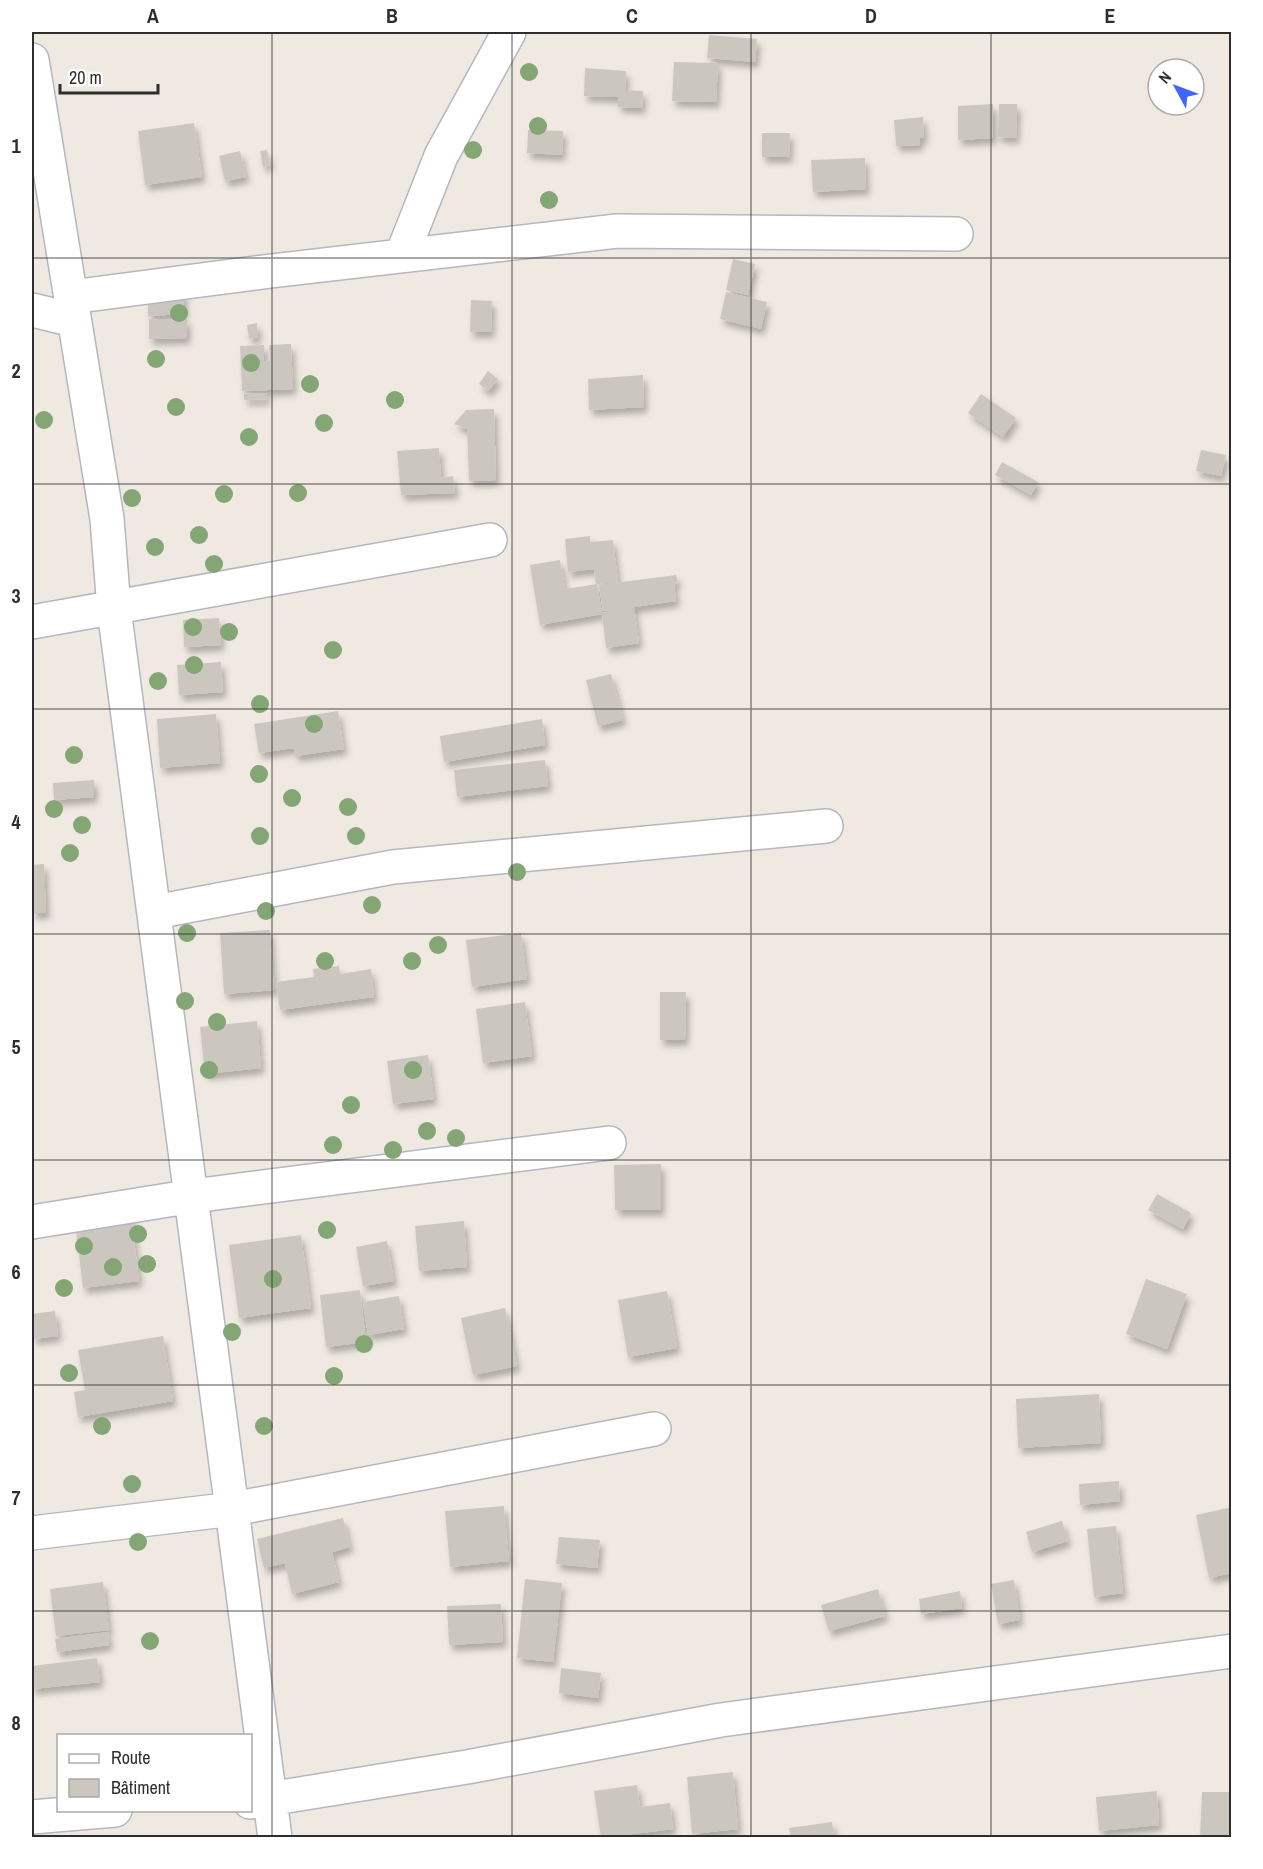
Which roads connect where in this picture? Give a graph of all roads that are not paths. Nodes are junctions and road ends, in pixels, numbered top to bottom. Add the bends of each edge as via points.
1 (509, 32) edge
2 (32, 60) edge
3 (956, 234) dead end
4 (402, 255) junction
5 (72, 308) junction
6 (32, 309) edge
7 (490, 540) dead end
8 (114, 609) junction
9 (32, 622) edge
10 (826, 826) dead end
11 (155, 912) junction
12 (609, 1143) dead end
13 (193, 1196) junction
14 (32, 1222) edge
15 (654, 1429) dead end
16 (233, 1509) junction
17 (32, 1533) edge
18 (1232, 1651) edge
19 (261, 1802) edge
20 (91, 1812) edge
21 (32, 1817) edge
22 (275, 1838) edge

1 - 4 street via 441,156
2 - 5 street
3 - 4 street via 617,231
4 - 5 street
5 - 6 street
5 - 8 street via 107,519
7 - 8 street
8 - 9 street
8 - 11 street
10 - 11 street via 393,867
11 - 13 street
12 - 13 street
13 - 14 street
13 - 16 street
15 - 16 street
16 - 17 street
16 - 19 street
18 - 19 street via 721,1720
19 - 22 street
20 - 21 street

